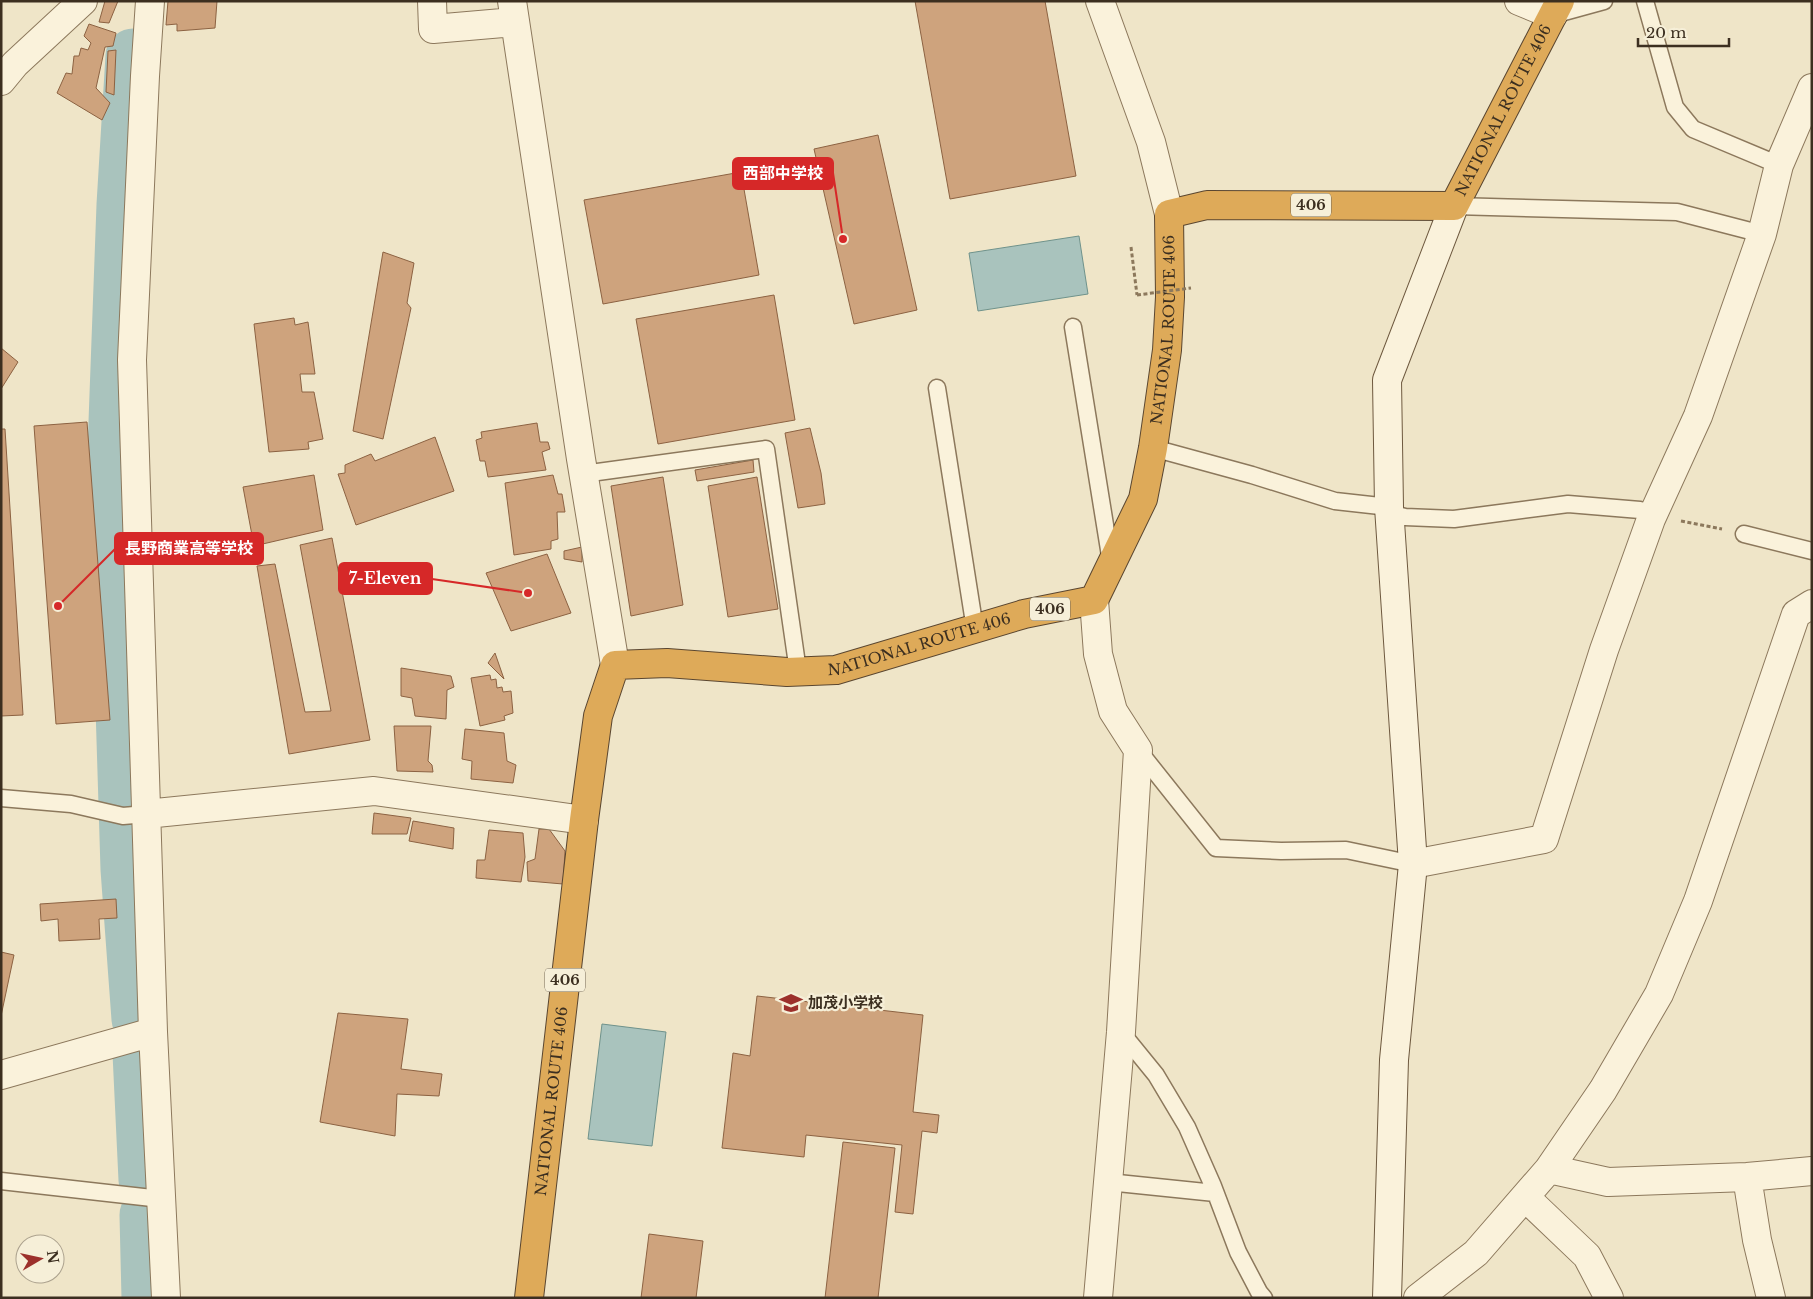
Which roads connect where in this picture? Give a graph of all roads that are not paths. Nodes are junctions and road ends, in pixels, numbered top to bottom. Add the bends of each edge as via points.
1 (83, 1) edge
2 (150, 1) edge
3 (432, 1) edge
4 (1100, 1) edge
5 (1519, 1) edge
6 (1604, 1) edge
7 (1645, 1) edge
8 (1557, 8) edge
9 (513, 12) edge
10 (1, 81) edge
11 (1812, 88) edge
12 (1779, 165) junction
13 (1454, 206) junction
14 (1169, 214) junction
15 (1762, 234) junction
16 (1073, 327) dead end
17 (937, 388) dead end
18 (1153, 448) junction
19 (583, 474) junction
20 (1389, 510) junction
21 (1653, 515) junction
22 (1744, 534) road end
23 (1812, 551) edge
24 (1112, 564) junction
25 (1094, 600) junction
26 (1812, 604) edge
27 (975, 629) junction
28 (615, 665) junction
29 (798, 671) junction
30 (1138, 750) junction
31 (1, 798) edge
32 (134, 815) junction
33 (584, 820) junction
34 (1413, 864) junction
35 (153, 1032) junction
36 (1121, 1032) junction
37 (1, 1076) edge
38 (1549, 1169) junction
39 (1812, 1171) edge
40 (1747, 1177) junction
41 (1, 1182) edge
42 (1108, 1182) junction
43 (1215, 1193) junction
44 (1525, 1197) junction
45 (161, 1199) junction
46 (166, 1298) edge
47 (529, 1298) edge
48 (1098, 1298) edge
49 (1264, 1298) edge
50 (1387, 1298) edge
51 (1418, 1298) edge
52 (1609, 1298) edge
53 (1771, 1298) edge

1 - 10 street
2 - 32 street via 132,360
3 - 9 street via 433,29
4 - 14 street via 1151,142
5 - 8 street
6 - 8 lane
7 - 12 lane via 1675,107 1693,129
8 - 13 highway, NATIONAL ROUTE 406
9 - 19 street
11 - 12 street
12 - 15 street
13 - 14 highway, NATIONAL ROUTE 406 / 406 via 1207,205
13 - 15 lane via 1677,212
13 - 20 street via 1387,380
14 - 18 highway, NATIONAL ROUTE 406 via 1167,350
15 - 21 street via 1698,416
16 - 24 lane
17 - 27 lane
18 - 20 lane via 1336,501
18 - 24 highway, NATIONAL ROUTE 406 via 1143,499
19 - 28 street
19 - 29 lane via 766,449
20 - 21 lane via 1405,517 1454,518 1568,504 1640,510
20 - 34 street
21 - 34 street via 1604,650 1544,839
22 - 23 lane
24 - 25 highway, NATIONAL ROUTE 406
25 - 27 highway, NATIONAL ROUTE 406 / 406 via 1024,614
25 - 30 street via 1098,654 1112,712
26 - 38 street via 1796,614 1698,900 1659,994 1602,1090
27 - 29 highway, NATIONAL ROUTE 406 / 406 via 836,670
28 - 29 highway, NATIONAL ROUTE 406 / 406 via 667,663
28 - 33 highway, NATIONAL ROUTE 406 / 406 via 598,716
30 - 34 lane via 1216,848 1346,850
30 - 36 street
31 - 32 lane via 71,804
32 - 33 street via 374,791
32 - 35 street
33 - 47 highway, NATIONAL ROUTE 406 / 406
34 - 50 street via 1394,1060
35 - 37 street
35 - 45 street
36 - 42 street
36 - 43 lane via 1156,1075 1187,1126
38 - 40 street via 1608,1182
38 - 44 street
39 - 40 street
40 - 53 street
41 - 45 lane
42 - 43 lane
42 - 48 street
43 - 49 lane via 1238,1252
44 - 51 street via 1476,1253
44 - 52 street via 1587,1256
45 - 46 street

